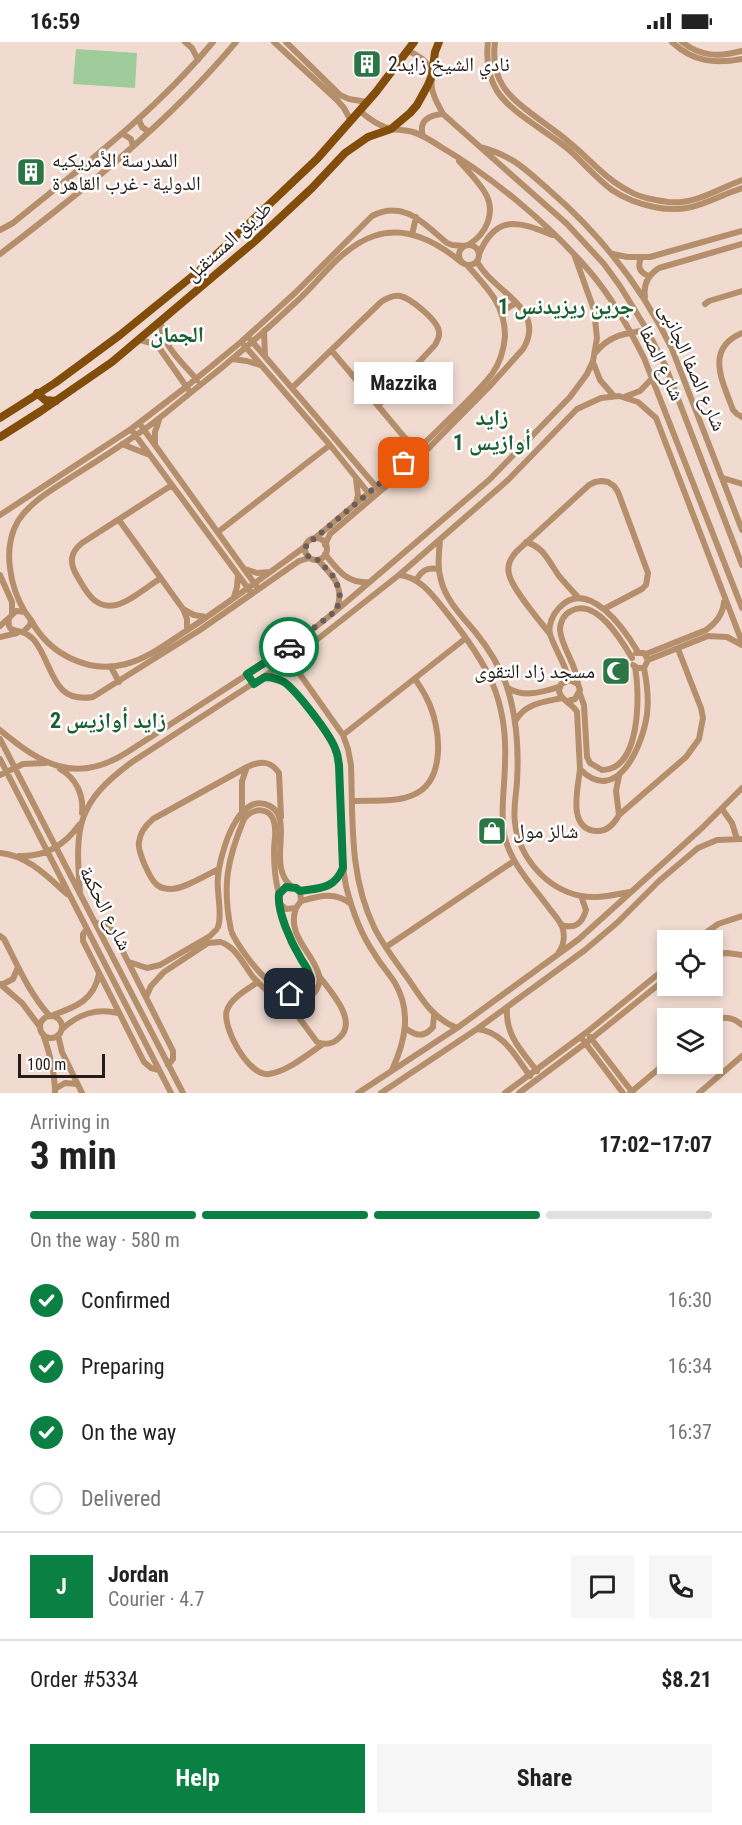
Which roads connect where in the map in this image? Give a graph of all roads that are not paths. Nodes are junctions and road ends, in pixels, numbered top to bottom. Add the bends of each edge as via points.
1 (184, 42) edge
2 (213, 42) edge
3 (236, 42) edge
4 (274, 42) edge
5 (286, 42) edge
6 (414, 42) edge
7 (439, 42) edge
8 (488, 42) edge
9 (495, 42) edge
10 (672, 42) edge
11 (682, 42) edge
12 (408, 51) junction
13 (689, 51) junction
14 (742, 51) edge
15 (742, 59) edge
16 (198, 60) junction
17 (432, 75) junction
18 (367, 102) junction
19 (360, 111) junction
20 (443, 114) junction
21 (139, 120) junction
22 (351, 121) junction
23 (390, 129) junction
24 (149, 132) junction
25 (123, 134) junction
26 (423, 136) junction
27 (133, 146) junction
28 (478, 147) junction
29 (453, 153) junction
30 (742, 180) edge
31 (742, 188) edge
32 (708, 198) junction
33 (672, 206) junction
34 (266, 208) junction
35 (416, 217) junction
36 (366, 222) junction
37 (274, 223) junction
38 (0, 230) edge
39 (242, 231) junction
40 (742, 231) edge
41 (412, 235) junction
42 (374, 236) junction
43 (556, 237) junction
44 (254, 242) junction
45 (742, 244) edge
46 (466, 246) junction
47 (0, 254) edge
48 (574, 254) junction
49 (613, 254) junction
50 (478, 257) junction
51 (641, 258) junction
52 (464, 264) junction
53 (649, 276) junction
54 (742, 291) edge
55 (645, 298) junction
56 (516, 303) junction
57 (705, 304) dead end
58 (501, 312) junction
59 (161, 322) junction
60 (647, 330) junction
61 (264, 331) junction
62 (631, 332) junction
63 (742, 333) edge
64 (250, 339) junction
65 (140, 340) junction
66 (244, 344) junction
67 (503, 350) junction
68 (332, 351) junction
69 (596, 352) junction
70 (515, 356) junction
71 (265, 357) junction
72 (232, 359) junction
73 (593, 361) junction
74 (665, 365) junction
75 (261, 366) junction
76 (196, 378) junction
77 (653, 378) junction
78 (201, 385) junction
79 (186, 387) junction
80 (292, 388) junction
81 (37, 393) junction
82 (190, 393) junction
83 (613, 395) junction
84 (623, 397) junction
85 (56, 401) junction
86 (378, 406) junction
87 (667, 413) junction
88 (315, 415) junction
89 (160, 417) junction
90 (742, 417) edge
91 (0, 418) edge
92 (656, 418) junction
93 (698, 418) junction
94 (308, 420) junction
95 (686, 422) junction
96 (139, 423) junction
97 (144, 430) junction
98 (133, 432) junction
99 (0, 437) edge
100 (405, 438) junction
101 (122, 444) junction
102 (330, 445) junction
103 (156, 448) junction
104 (424, 449) junction
105 (150, 456) junction
106 (416, 457) junction
107 (723, 477) junction
108 (356, 478) junction
109 (742, 484) edge
110 (172, 485) junction
111 (378, 489) junction
112 (370, 496) junction
113 (356, 503) junction
114 (464, 503) junction
115 (197, 504) junction
116 (742, 508) edge
117 (190, 509) junction
118 (472, 512) junction
119 (3, 514) edge
120 (119, 520) junction
121 (738, 520) junction
122 (18, 522) junction
123 (728, 528) junction
124 (742, 530) edge
125 (218, 532) junction
126 (314, 539) junction
127 (440, 540) junction
128 (526, 542) junction
129 (325, 544) junction
130 (306, 546) junction
131 (326, 554) junction
132 (9, 557) junction
133 (0, 558) edge
134 (309, 558) junction
135 (318, 560) junction
136 (742, 565) edge
137 (244, 568) junction
138 (439, 569) junction
139 (271, 572) junction
140 (238, 574) junction
141 (0, 575) edge
142 (399, 575) junction
143 (161, 578) junction
144 (417, 579) junction
145 (370, 582) junction
146 (257, 587) junction
147 (251, 591) junction
148 (579, 598) junction
149 (724, 598) junction
150 (233, 599) junction
151 (587, 600) junction
152 (586, 608) junction
153 (742, 608) edge
154 (183, 609) junction
155 (604, 609) junction
156 (337, 610) junction
157 (25, 612) junction
158 (10, 616) junction
159 (206, 617) junction
160 (30, 620) junction
161 (0, 626) edge
162 (198, 627) junction
163 (187, 630) junction
164 (21, 632) junction
165 (550, 634) junction
166 (0, 637) edge
167 (466, 638) junction
168 (562, 639) junction
169 (554, 642) junction
170 (742, 643) edge
171 (678, 649) junction
172 (58, 652) junction
173 (300, 653) junction
174 (644, 656) junction
175 (632, 658) junction
176 (46, 663) junction
177 (111, 667) junction
178 (635, 667) junction
179 (644, 668) junction
180 (247, 674) junction
181 (265, 677) junction
182 (415, 679) junction
183 (564, 681) junction
184 (118, 682) junction
185 (254, 684) junction
186 (578, 684) junction
187 (559, 687) junction
188 (507, 688) junction
189 (580, 694) junction
190 (565, 700) junction
191 (516, 721) junction
192 (0, 730) edge
193 (343, 735) junction
194 (0, 739) edge
195 (126, 753) junction
196 (583, 757) junction
197 (624, 758) junction
198 (0, 759) edge
199 (132, 762) junction
200 (505, 762) junction
201 (518, 762) junction
202 (631, 762) junction
203 (48, 763) junction
204 (56, 766) junction
205 (15, 767) junction
206 (247, 768) junction
207 (580, 770) junction
208 (3, 773) edge
209 (619, 776) junction
210 (742, 788) edge
211 (352, 801) junction
212 (722, 809) junction
213 (353, 814) junction
214 (241, 815) junction
215 (340, 815) junction
216 (619, 815) junction
217 (81, 820) junction
218 (278, 822) junction
219 (740, 839) edge
220 (0, 847) edge
221 (56, 848) junction
222 (47, 852) junction
223 (0, 853) edge
224 (13, 855) junction
225 (514, 861) junction
226 (343, 868) junction
227 (219, 869) junction
228 (291, 886) junction
229 (300, 891) junction
230 (631, 891) junction
231 (80, 893) junction
232 (279, 894) junction
233 (581, 896) junction
234 (70, 897) junction
235 (301, 901) junction
236 (279, 903) junction
237 (351, 904) junction
238 (296, 908) junction
239 (742, 916) edge
240 (96, 923) junction
241 (561, 925) junction
242 (217, 928) junction
243 (87, 929) junction
244 (710, 930) edge
245 (231, 931) junction
246 (0, 936) edge
247 (222, 942) junction
248 (386, 947) junction
249 (723, 954) edge
250 (742, 955) edge
251 (556, 956) junction
252 (128, 961) junction
253 (18, 967) junction
254 (99, 973) junction
255 (310, 975) junction
256 (319, 975) junction
257 (657, 976) edge
258 (526, 978) junction
259 (258, 981) junction
260 (1, 985) edge
261 (657, 985) edge
262 (533, 988) junction
263 (290, 994) junction
264 (146, 997) junction
265 (287, 1003) junction
266 (507, 1007) junction
267 (118, 1013) junction
268 (51, 1015) junction
269 (434, 1015) junction
270 (723, 1018) edge
271 (742, 1025) edge
272 (405, 1028) junction
273 (457, 1028) junction
274 (477, 1029) junction
275 (41, 1030) junction
276 (60, 1032) junction
277 (586, 1038) junction
278 (323, 1044) junction
279 (742, 1056) edge
280 (168, 1065) junction
281 (159, 1070) junction
282 (392, 1070) junction
283 (536, 1070) junction
284 (657, 1070) edge
285 (529, 1075) junction
286 (541, 1076) junction
287 (533, 1082) junction
288 (77, 1084) junction
289 (55, 1091) edge
290 (632, 1092) edge
291 (82, 1093) edge
292 (171, 1093) edge
293 (183, 1093) edge
294 (358, 1093) edge
295 (381, 1093) edge
296 (505, 1093) edge
297 (519, 1093) edge
298 (623, 1093) edge
299 (699, 1093) edge

1 - 16 street
2 - 16 street
3 - 24 street
4 - 22 street via 337,100
5 - 18 street via 340,95
6 - 12 main road, طريق المستقبل
7 - 17 main road, طريق المستقبل
8 - 33 street via 491,78 504,100 612,190 640,204
9 - 33 street via 495,64 509,95 572,143 616,184
10 - 13 street
11 - 13 street
12 - 17 street via 429,65
12 - 18 main road, طريق المستقبل
13 - 14 street via 714,55
13 - 15 street via 700,60
16 - 21 street
17 - 20 street, شارع الصفا via 431,87
17 - 23 main road, طريق المستقبل via 417,105
18 - 19 main road, طريق المستقبل
19 - 22 main road, طريق المستقبل
19 - 23 street, شارع الصفا
20 - 26 street via 426,118 422,123
20 - 28 street, شارع الصفا
21 - 24 street
21 - 25 street
22 - 34 main road, طريق المستقبل
23 - 26 street, شارع الصفا
23 - 37 main road, طريق المستقبل via 359,142 345,153
24 - 27 street
25 - 27 street
25 - 38 street
26 - 29 street, شارع الصفا
27 - 47 street
28 - 49 street, شارع الصفا الجانبى via 518,163
28 - 60 street, شارع الصفا via 586,243 620,286
29 - 43 street, شارع الصفا via 535,216
29 - 46 street via 484,191 490,209 486,228
30 - 32 street
31 - 32 street
32 - 33 street
34 - 37 main road via 265,218
34 - 39 main road, طريق المستقبل
35 - 36 street via 388,210
35 - 41 street
35 - 46 street via 447,243
36 - 42 street
36 - 64 street
37 - 44 main road, طريق المستقبل
39 - 44 main road via 251,234
39 - 81 main road, طريق المستقبل via 154,309
40 - 51 street
41 - 42 street via 393,232
41 - 52 street via 433,243
42 - 61 street via 348,250
43 - 48 street, شارع الصفا
43 - 50 street via 527,225 509,224 493,232
44 - 59 main road, طريق المستقبل
45 - 53 street via 666,265
46 - 50 street via 475,248
46 - 52 street via 459,252
48 - 62 street, شارع الصفا
48 - 69 street via 594,310
49 - 51 street
49 - 55 street, شارع الصفا الجانبى
50 - 52 street via 475,264
50 - 56 street via 483,270
51 - 53 street via 640,269
52 - 58 street via 494,297
53 - 55 street
54 - 57 street
55 - 93 street, شارع الصفا الجانبى via 672,349
56 - 58 street
56 - 70 street via 528,319 530,330 523,349
58 - 67 street
59 - 65 main road, طريق المستقبل
59 - 76 street via 166,343
60 - 62 street
60 - 74 street, شارع الصفا
61 - 64 street
61 - 71 street
62 - 69 street via 611,338
62 - 77 street, شارع الصفا
63 - 90 street via 723,348 718,369 733,410
64 - 66 street
64 - 71 street
65 - 79 street via 160,349
65 - 85 main road, طريق المستقبل
66 - 72 street
66 - 75 street
66 - 76 street
67 - 70 street
67 - 104 street via 485,382
68 - 80 street
68 - 86 street
68 - 86 street via 387,298 408,299 437,324 439,339 435,345
69 - 73 street
70 - 104 street via 489,387
71 - 80 street
72 - 75 street
72 - 78 street
73 - 83 street via 600,380
73 - 114 street via 570,398
74 - 77 street
74 - 95 street, شارع الصفا
75 - 94 street
76 - 78 street
76 - 79 street
77 - 84 street via 640,390
77 - 87 street, شارع الصفا
78 - 82 street
79 - 82 street
79 - 96 street
80 - 88 street
81 - 85 main road via 45,400
81 - 91 main road, طريق المستقبل
82 - 89 street
83 - 84 street
83 - 118 street via 588,402 566,418
84 - 92 street via 645,406
85 - 99 main road, طريق المستقبل
86 - 100 street
87 - 92 street
87 - 153 street, شارع الصفا
88 - 94 street
88 - 111 street
89 - 97 street
89 - 103 street via 155,432
92 - 149 street
93 - 95 street
93 - 107 street, شارع الصفا الجانبى
94 - 102 street
95 - 123 street, شارع الصفا
96 - 97 street
96 - 98 street
97 - 98 street
97 - 103 street
98 - 101 street
98 - 105 street
98 - 119 street
100 - 104 street
100 - 106 street
101 - 105 street
101 - 122 street via 42,497
102 - 108 street
102 - 125 street
103 - 115 street
104 - 106 street
105 - 110 street
106 - 111 street
107 - 109 street
107 - 121 street, شارع الصفا الجانبى
108 - 112 street
108 - 113 street
110 - 117 street
110 - 120 street
111 - 112 street
112 - 113 street
112 - 129 street via 330,534
113 - 126 street
114 - 118 street
114 - 145 street
115 - 117 street
115 - 125 street
116 - 121 street
117 - 140 street
118 - 127 street
119 - 122 street
120 - 143 street
120 - 143 street via 74,552 72,565 87,593 99,604 117,605
121 - 123 street
121 - 124 street, شارع الصفا الجانبى
122 - 132 street
123 - 136 street, شارع الصفا
125 - 137 street
126 - 129 street
126 - 130 street
127 - 138 street
127 - 142 street
128 - 148 street via 542,551
128 - 155 street via 589,485 602,481 614,486 648,579 642,589
128 - 165 street via 511,558 510,579
129 - 131 street
130 - 134 street
130 - 139 street
131 - 135 street
131 - 145 street via 347,578
132 - 133 street
132 - 157 street
134 - 135 street
134 - 146 street
135 - 156 street via 339,586
137 - 139 street via 257,573
137 - 146 street
138 - 144 street via 428,568
138 - 188 street via 447,595 491,654
139 - 146 street
140 - 147 street
140 - 150 street
141 - 158 street via 12,602
142 - 144 street
142 - 173 street
143 - 154 street
144 - 167 street
145 - 156 street
146 - 147 street
147 - 150 street
147 - 162 street
148 - 151 street
148 - 165 street via 557,610
149 - 170 street
149 - 174 street via 720,616 706,630
150 - 159 street
151 - 152 street
151 - 155 street
152 - 168 street via 572,610 563,619
152 - 175 street via 607,623
154 - 159 street
154 - 163 street
155 - 174 street
156 - 180 street via 293,645
157 - 158 street via 16,611
157 - 160 street
158 - 161 street
158 - 164 street via 10,627
159 - 162 street
160 - 164 street
160 - 172 street via 44,641
162 - 163 street
162 - 184 street
163 - 177 street via 140,660
164 - 166 street
164 - 176 street via 34,641
165 - 169 street
167 - 182 street
167 - 200 street via 485,665 498,696 505,729
168 - 169 street
168 - 186 street
169 - 183 street via 565,668
170 - 171 street via 718,635
171 - 174 street
171 - 216 street via 701,708 699,739 686,757
172 - 176 street
172 - 177 street via 86,664
173 - 181 street
173 - 193 street via 297,666 302,679
174 - 175 street
174 - 179 street
175 - 178 street
176 - 184 street via 60,689 69,696 93,697
177 - 184 street
178 - 179 street
178 - 197 street via 638,713
179 - 202 street via 647,716
180 - 185 street
180 - 195 street
181 - 185 street
181 - 215 street via 289,687 331,740 339,765
182 - 193 street
182 - 211 street via 428,699 437,730 437,763 432,778 424,788 402,799
183 - 186 street
183 - 187 street
185 - 199 street
186 - 189 street
187 - 188 street via 529,695
187 - 190 street
188 - 191 street
189 - 190 street
189 - 196 street via 584,705
190 - 191 street via 532,704
190 - 196 street via 577,712
191 - 201 street
192 - 203 street
193 - 211 street via 351,765
194 - 205 street, شارع الحكمة
195 - 199 street
195 - 204 street via 113,762 85,769
196 - 197 street via 602,770 615,768
196 - 207 street
197 - 202 street
198 - 208 street, شارع الحكمة
199 - 217 street via 97,791
200 - 201 street
200 - 225 street via 503,820
201 - 233 street via 514,820 522,850 548,880
202 - 209 street
203 - 204 street
203 - 205 street
204 - 217 street via 78,787 83,806
205 - 208 street
205 - 221 street, شارع الحكمة
206 - 214 street via 242,780
206 - 218 street via 267,763 279,773
206 - 227 street via 153,819 140,836 140,853 153,880 163,888 176,889
207 - 209 street via 598,780
207 - 216 street via 576,803 583,825 603,830
208 - 222 street, شارع الحكمة
209 - 216 street
210 - 212 street
211 - 213 street
212 - 219 street
212 - 230 street
213 - 215 street
213 - 248 street via 360,888 366,911
214 - 218 street via 261,810
214 - 227 street
214 - 245 street via 226,882
215 - 226 street
217 - 221 street
217 - 231 street
218 - 228 street via 281,872
218 - 232 street via 274,870
219 - 262 street via 717,840 698,848 604,934
220 - 224 street
221 - 222 street
221 - 231 street, شارع الحكمة
222 - 224 street
222 - 234 street, شارع الحكمة
223 - 224 street
224 - 234 street via 31,864
225 - 241 street
225 - 248 street
226 - 229 street via 330,885
226 - 237 street
227 - 242 street
228 - 229 street
228 - 232 street
229 - 235 street
230 - 233 street
230 - 251 street
231 - 240 street, شارع الحكمة
232 - 236 street
233 - 241 street via 586,910 581,922 575,926
234 - 243 street, شارع الحكمة
235 - 237 street via 332,895
235 - 238 street
236 - 238 street via 286,909
236 - 255 street via 294,947
237 - 272 street via 364,937 402,998
238 - 256 street via 293,924
239 - 244 street
240 - 252 street via 110,927
240 - 280 street, شارع الحكمة
241 - 251 street via 563,941
242 - 245 street via 225,926
242 - 247 street via 215,937
242 - 252 street via 160,965 147,968
243 - 254 street via 83,940
243 - 281 street, شارع الحكمة
245 - 247 street via 230,940
245 - 263 street via 259,972
246 - 253 street
247 - 259 street via 231,947
247 - 264 street via 208,943 164,972
248 - 269 street
249 - 250 street
251 - 258 street
252 - 264 street
253 - 260 street via 13,979
253 - 268 street via 36,1001
254 - 267 street
254 - 268 street via 92,993
255 - 256 street
255 - 263 street via 303,992
256 - 265 street via 316,989 307,999
256 - 278 street via 347,1022 336,1041
257 - 277 street
258 - 262 street
258 - 273 street
259 - 265 street
259 - 278 street via 226,1012 232,1036 250,1066 271,1074
260 - 275 street via 22,1003
261 - 277 street
262 - 266 street
263 - 265 street
264 - 280 street via 173,1051
265 - 278 street via 317,1042
266 - 274 street
266 - 283 street via 511,1035
267 - 276 street via 90,1012
267 - 281 street via 144,1062
268 - 275 street via 42,1020
268 - 276 street via 61,1020
269 - 272 street via 433,1027 424,1035
269 - 273 street
270 - 271 street
272 - 282 street
273 - 282 street
274 - 285 street via 504,1040
274 - 295 street
275 - 276 street via 50,1038
275 - 289 street via 50,1053
276 - 288 street via 62,1053
277 - 283 street
277 - 286 street
277 - 290 street
277 - 298 street
279 - 299 street
280 - 293 street, شارع الحكمة
281 - 292 street, شارع الحكمة
282 - 294 street
283 - 285 street
283 - 286 street
284 - 290 street
285 - 287 street
285 - 296 street
286 - 287 street
287 - 297 street
288 - 289 street via 65,1083
288 - 291 street

